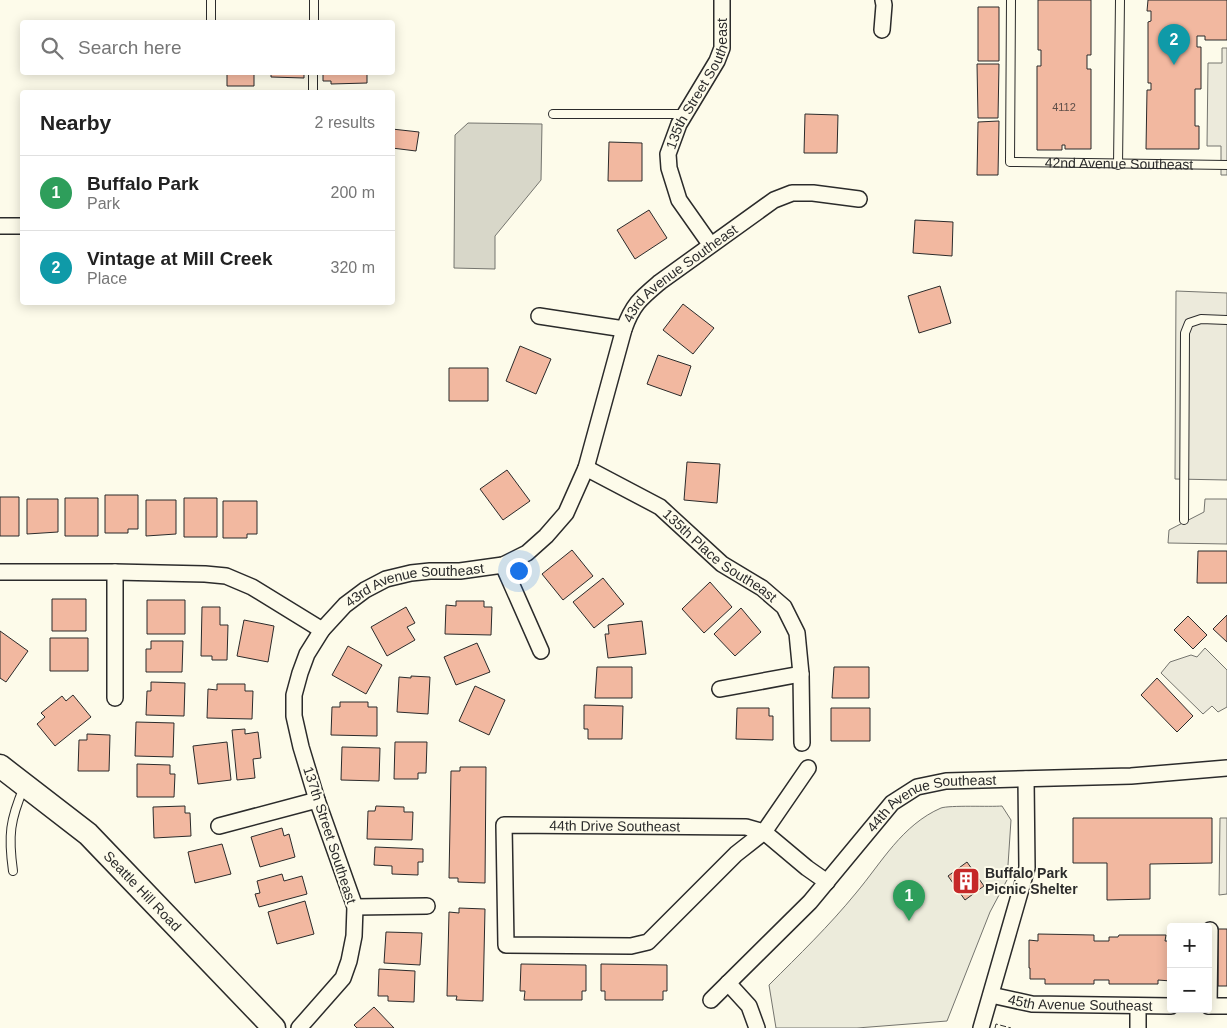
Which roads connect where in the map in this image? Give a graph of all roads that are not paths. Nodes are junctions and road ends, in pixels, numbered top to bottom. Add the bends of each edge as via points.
1 (211, 0) edge
2 (314, 0) edge
3 (722, 0) edge
4 (883, 0) edge
5 (1011, 0) edge
6 (1120, 0) edge
7 (211, 20) edge
8 (314, 20) edge
9 (882, 30) dead end
10 (313, 75) edge
11 (313, 90) edge
12 (553, 114) dead end
13 (685, 114) junction
14 (1118, 165) junction
15 (1227, 165) edge
16 (859, 199) dead end
17 (0, 226) edge
18 (20, 226) edge
19 (710, 244) junction
20 (539, 316) dead end
21 (1227, 320) edge
22 (624, 328) junction
23 (586, 468) junction
24 (1184, 520) dead end
25 (503, 565) junction
26 (0, 572) edge
27 (115, 572) junction
28 (322, 630) junction
29 (542, 651) dead end
30 (801, 674) junction
31 (720, 689) dead end
32 (115, 698) dead end
33 (802, 743) dead end
34 (0, 766) edge
35 (808, 768) dead end
36 (1227, 768) edge
37 (1026, 779) junction
38 (25, 785) junction
39 (317, 800) junction
40 (219, 826) dead end
41 (764, 832) junction
42 (13, 871) dead end
43 (827, 882) junction
44 (427, 906) dead end
45 (355, 907) junction
46 (728, 983) junction
47 (991, 995) junction
48 (711, 1000) dead end
49 (1138, 1006) junction
50 (1167, 1006) edge
51 (1212, 1006) edge
52 (1227, 1006) edge
53 (274, 1028) edge
54 (299, 1028) edge
55 (757, 1028) edge
56 (981, 1028) edge
57 (1138, 1028) edge

1 - 7 lane
2 - 8 lane
3 - 13 street, 135th Street Southeast via 722,48
4 - 9 street
5 - 14 lane, 42nd Avenue Southeast via 1010,162
6 - 14 lane
10 - 11 lane
12 - 13 lane
13 - 19 street, 135th Street Southeast via 668,154 669,168 679,200
14 - 15 lane, 42nd Avenue Southeast
16 - 19 street, 43rd Avenue Southeast via 792,193 774,200
17 - 18 street
19 - 22 street, 43rd Avenue Southeast via 643,296 631,311
20 - 22 street
21 - 24 lane via 1189,322 1185,333
22 - 23 street, 43rd Avenue Southeast
23 - 25 street, 43rd Avenue Southeast via 566,513 527,553
23 - 30 street, 135th Place Southeast via 660,507 722,564 762,588 784,606 797,632
25 - 28 street, 43rd Avenue Southeast via 411,573 386,579 345,605
25 - 29 street
26 - 27 street
27 - 28 street via 226,576 252,587
27 - 32 street
28 - 39 street, 137th Street Southeast via 307,654 294,695 294,716
30 - 31 street
30 - 33 street, 135th Place Southeast
34 - 38 main road, Seattle Hill Road
35 - 41 street
36 - 37 street, 44th Avenue Southeast via 1130,776
37 - 43 street, 44th Avenue Southeast via 946,781 918,787 892,803
37 - 47 street via 1027,868
38 - 42 lane via 14,810 9,841
38 - 53 main road, Seattle Hill Road via 88,834
39 - 40 street
39 - 45 street, 137th Street Southeast
41 - 41 street, 44th Drive Southeast via 746,827 504,825 506,945 631,946 648,942 736,854
41 - 43 street, 44th Drive Southeast
43 - 46 street, 44th Avenue Southeast
44 - 45 street
45 - 54 street, 137th Street Southeast via 349,961 342,978
46 - 48 street, 44th Avenue Southeast
46 - 55 street via 749,1006
47 - 49 street, 45th Avenue Southeast via 1032,1004
47 - 56 street
49 - 50 street, 45th Avenue Southeast
49 - 57 street
51 - 52 street

